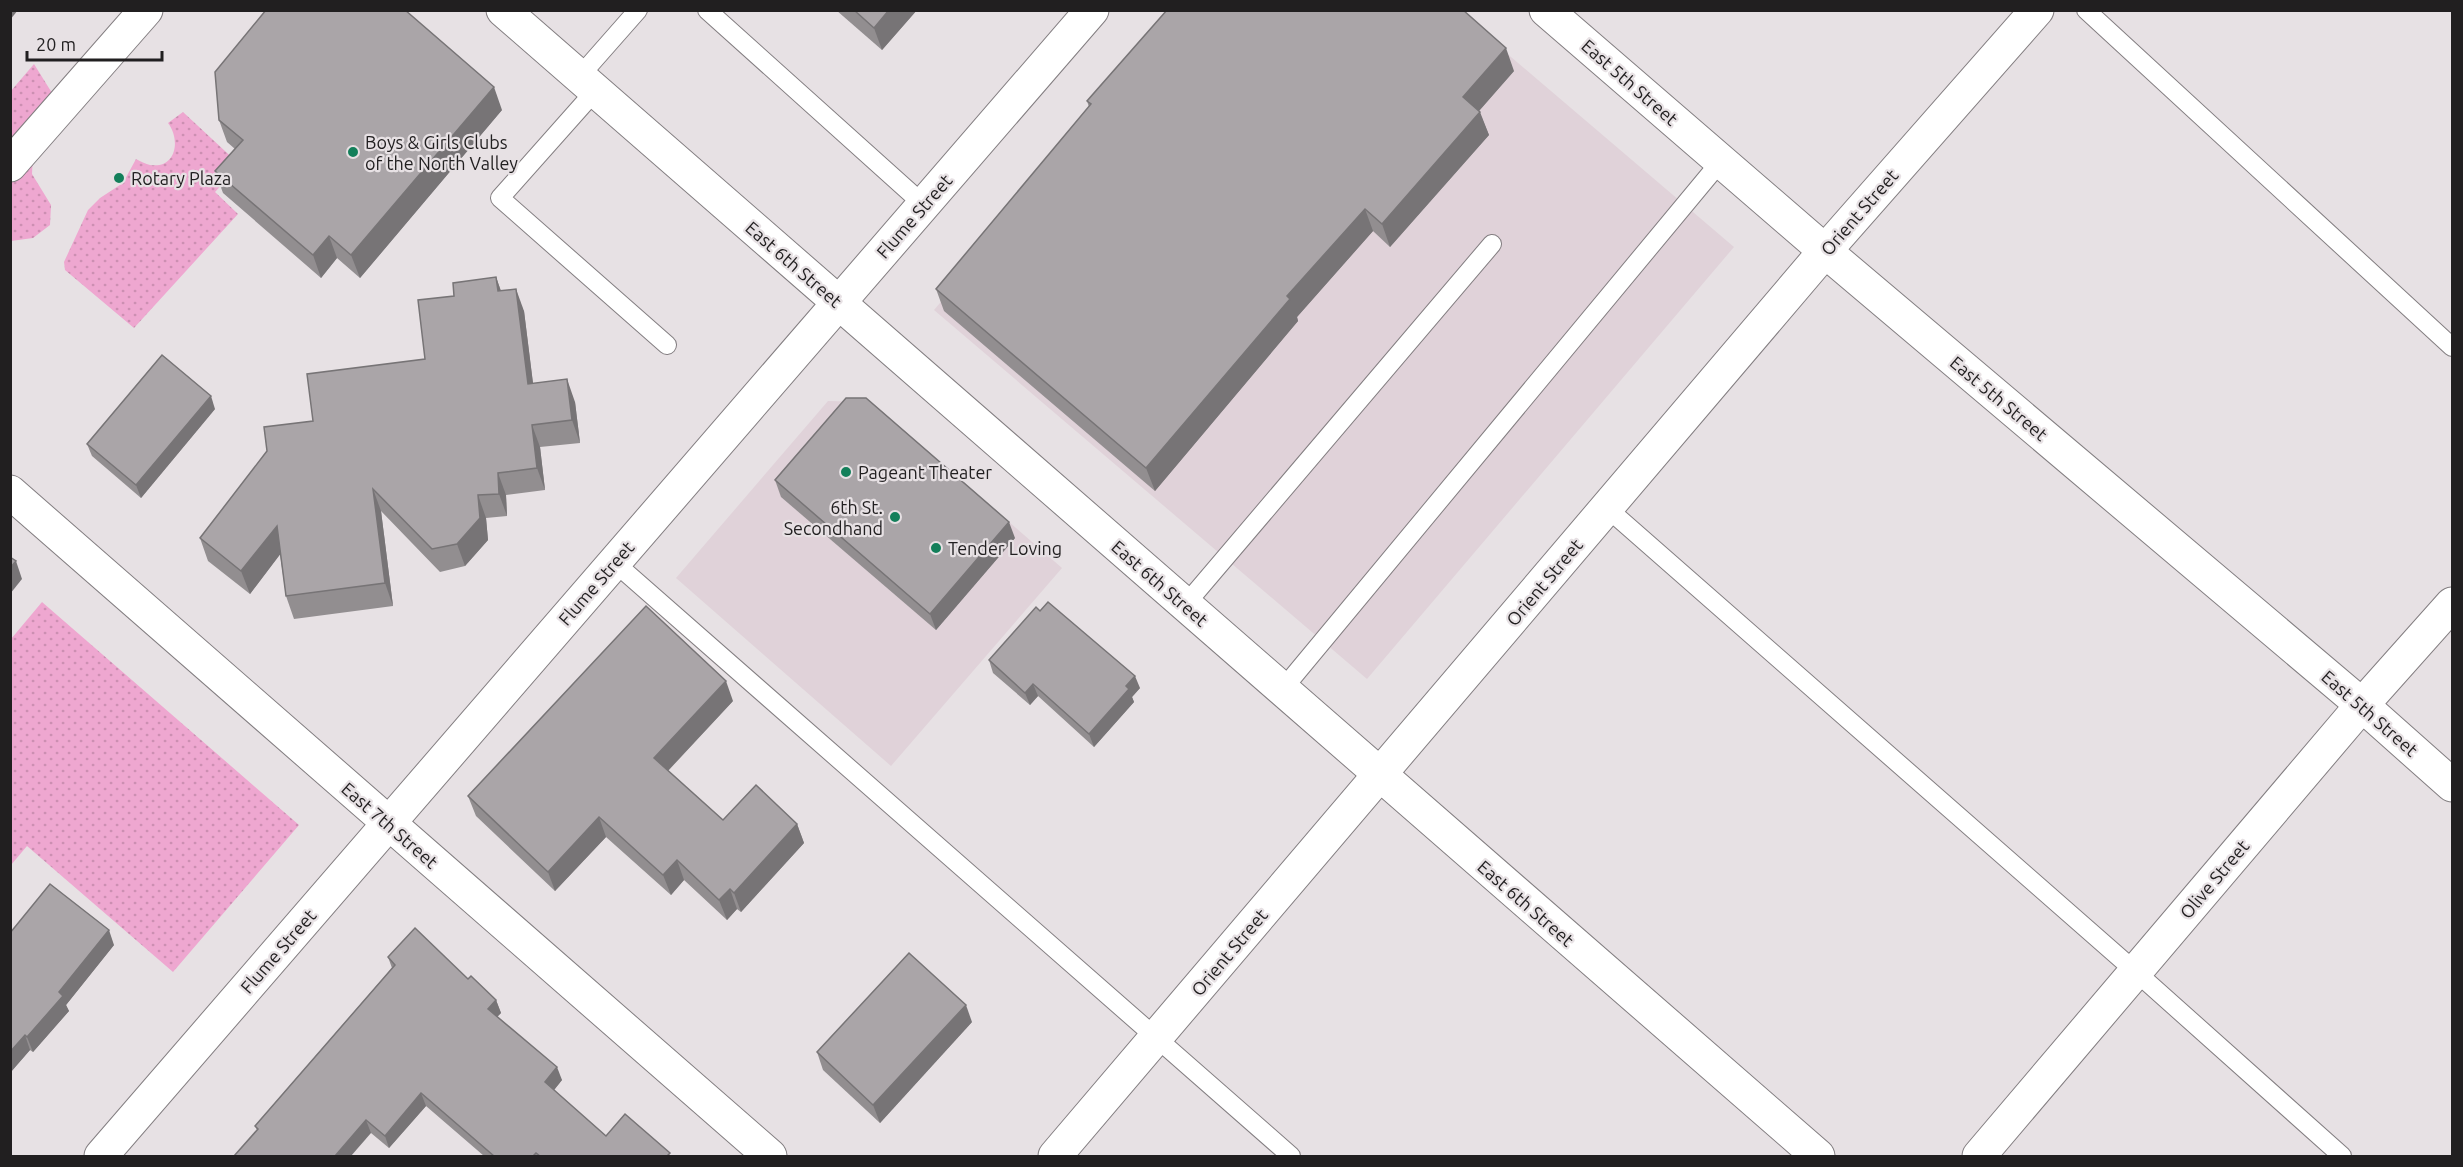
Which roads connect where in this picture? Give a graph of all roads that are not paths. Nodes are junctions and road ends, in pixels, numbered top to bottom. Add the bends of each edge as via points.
1 (146, 10) edge
2 (638, 10) edge
3 (707, 10) edge
4 (1092, 10) edge
5 (1546, 10) edge
6 (2037, 10) edge
7 (2086, 10) edge
8 (517, 15) edge
9 (587, 84) junction
10 (1721, 161) junction
11 (10, 165) edge
12 (924, 205) junction
13 (1492, 244) dead end
14 (1825, 251) junction
15 (839, 303) junction
16 (667, 345) dead end
17 (2452, 347) edge
18 (10, 492) edge
19 (1606, 508) junction
20 (614, 562) junction
21 (2452, 603) edge
22 (1185, 605) junction
23 (1282, 690) junction
24 (2362, 705) junction
25 (1379, 775) junction
26 (2452, 785) edge
27 (387, 823) junction
28 (2136, 972) junction
29 (1155, 1039) junction
30 (101, 1156) edge
31 (770, 1156) edge
32 (1055, 1156) edge
33 (1291, 1156) edge
34 (1818, 1156) edge
35 (1979, 1156) edge
36 (2342, 1156) edge

1 - 11 street
2 - 9 lane
3 - 12 lane
4 - 12 street, Flume Street
5 - 10 street, East 5th Street
6 - 14 street, Orient Street
7 - 17 lane
8 - 9 street, East 6th Street
9 - 15 street, East 6th Street
9 - 16 lane via 500,198
10 - 14 street, East 5th Street
10 - 23 lane
12 - 15 street, Flume Street
13 - 22 lane
14 - 19 street, Orient Street
14 - 24 street, East 5th Street
15 - 20 street, Flume Street
15 - 22 street, East 6th Street
18 - 27 street, East 7th Street
19 - 25 street, Orient Street
19 - 28 lane
20 - 27 street, Flume Street
20 - 29 lane
21 - 24 street, Olive Street
22 - 23 street, East 6th Street
23 - 25 street, East 6th Street
24 - 26 street, East 5th Street
24 - 28 street, Olive Street
25 - 29 street, Orient Street
25 - 34 street, East 6th Street
27 - 30 street, Flume Street
27 - 31 street, East 7th Street
28 - 35 street, Olive Street
28 - 36 lane
29 - 32 street, Orient Street
29 - 33 lane

